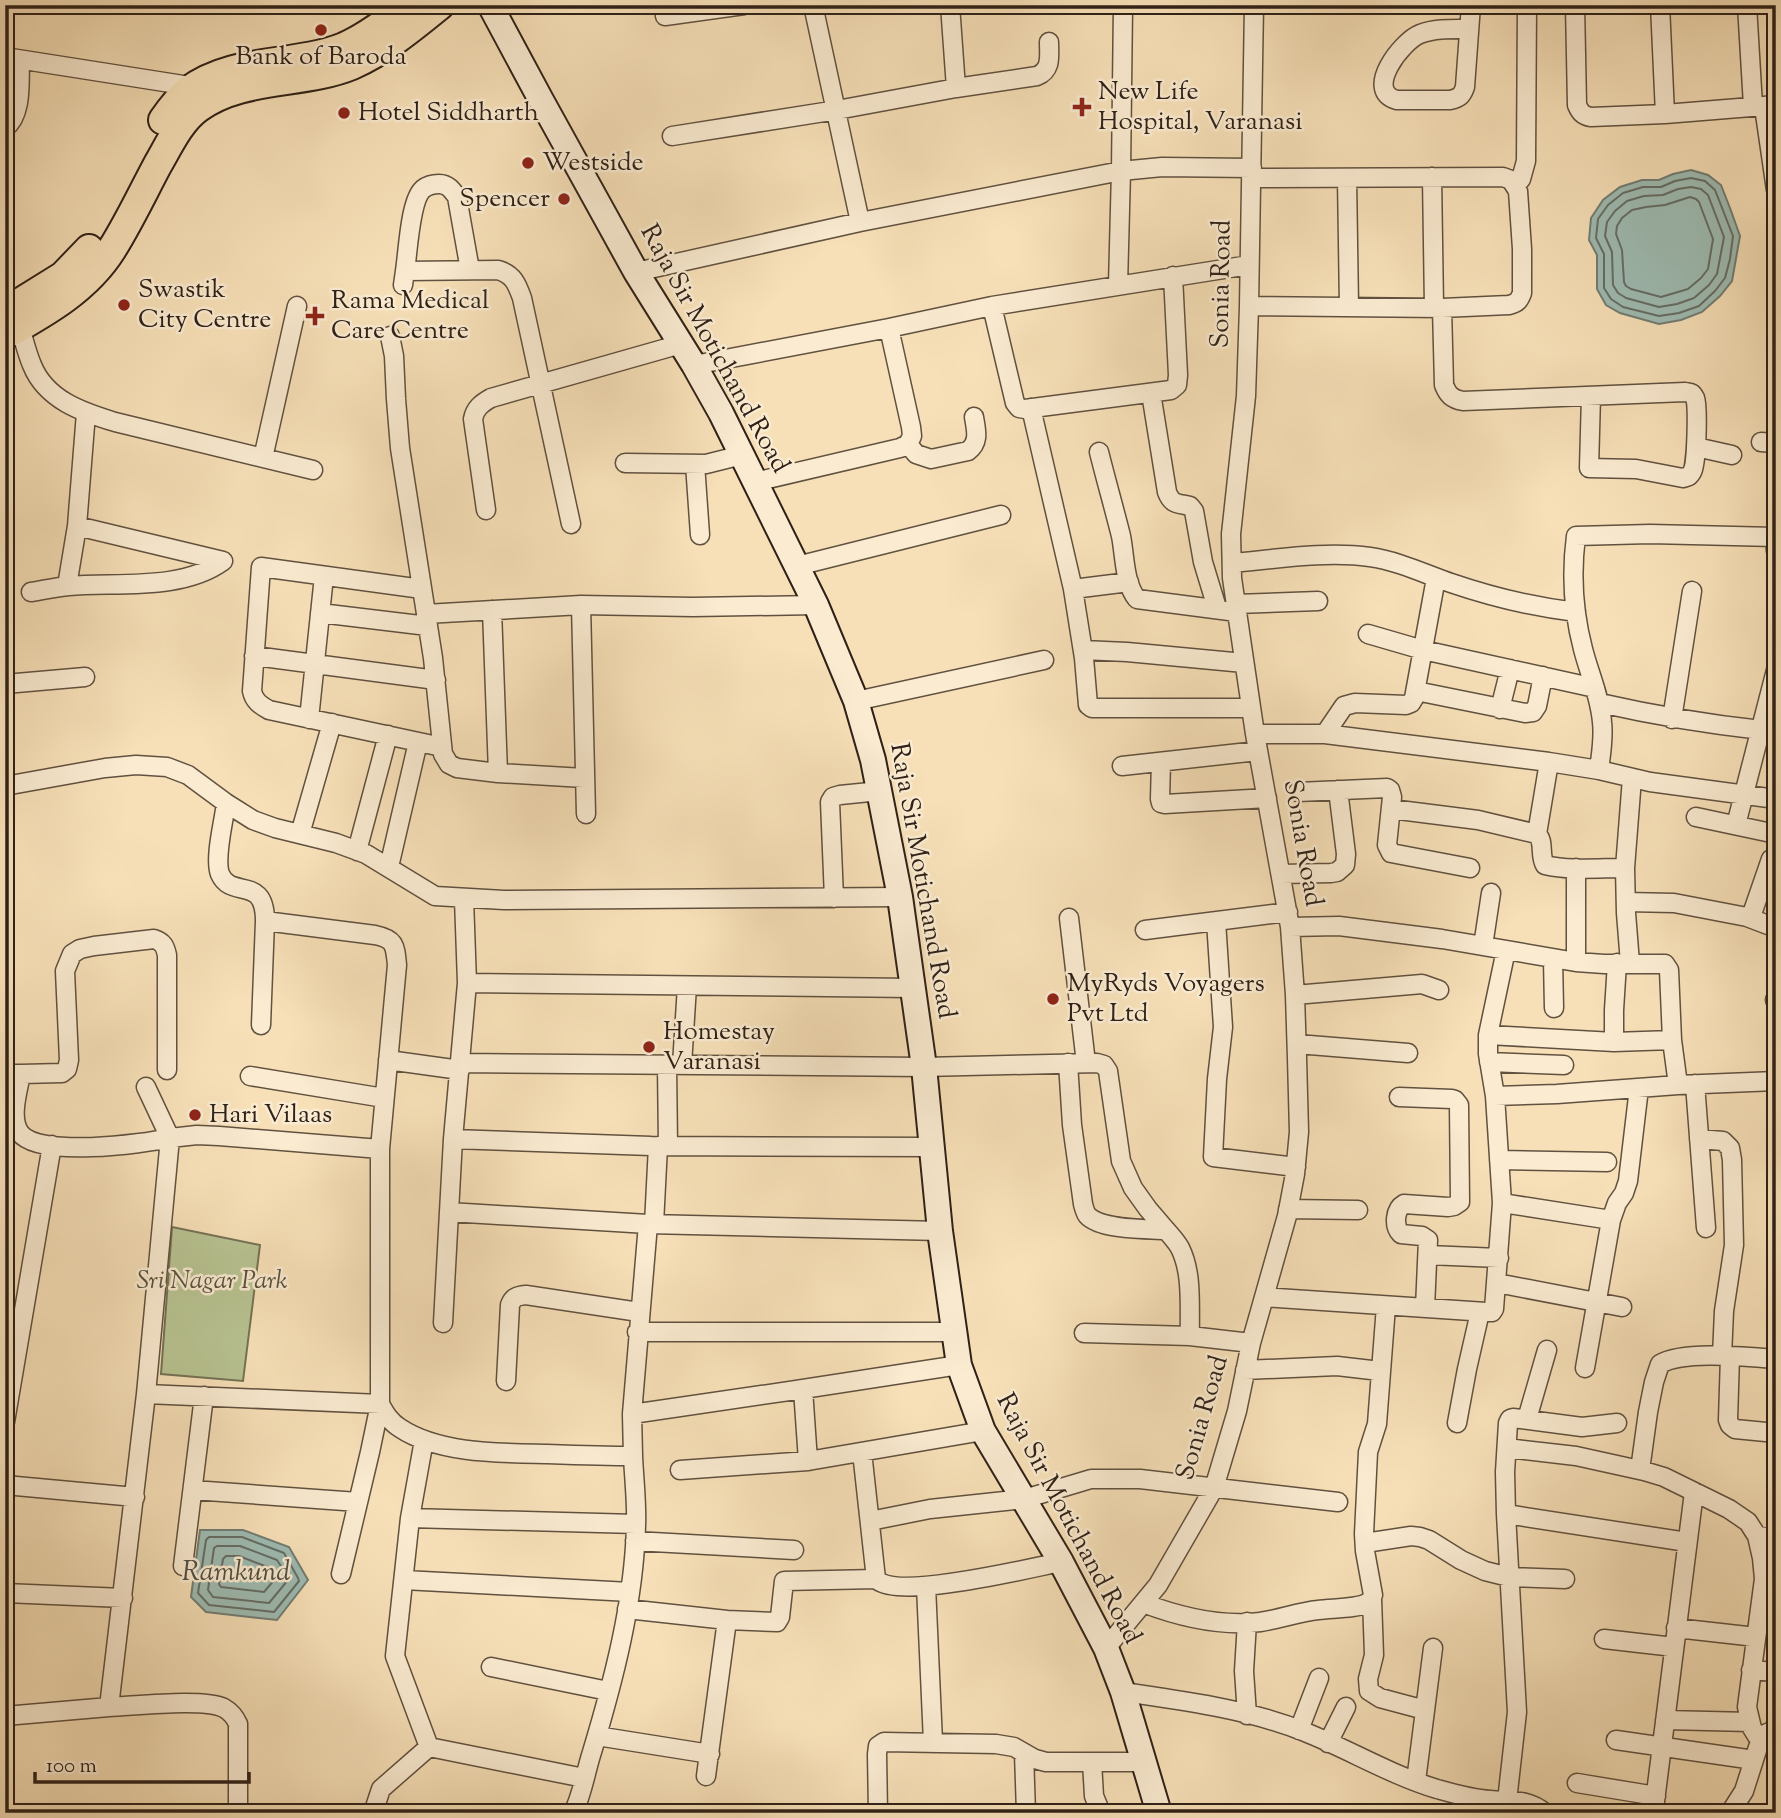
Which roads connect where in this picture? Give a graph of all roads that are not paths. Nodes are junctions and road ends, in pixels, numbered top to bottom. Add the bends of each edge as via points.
1 (408, 5) edge
2 (440, 5) edge
3 (490, 5) edge
4 (744, 5) edge
5 (813, 5) edge
6 (950, 5) edge
7 (1123, 5) edge
8 (1254, 5) edge
9 (1471, 5) edge
10 (1527, 5) edge
11 (1575, 5) edge
12 (1660, 5) edge
13 (1747, 5) edge
14 (664, 16) dead end
15 (1469, 29) junction
16 (1049, 42) dead end
17 (13, 59) edge
18 (196, 87) junction
19 (956, 88) junction
20 (1764, 106) edge
21 (837, 110) junction
22 (1665, 114) junction
23 (5, 128) edge
24 (672, 136) dead end
25 (1121, 171) junction
26 (1251, 173) junction
27 (1432, 177) junction
28 (1347, 178) junction
29 (1516, 185) junction
30 (1776, 190) edge
31 (860, 222) junction
32 (1250, 265) junction
33 (470, 270) junction
34 (636, 272) junction
35 (1173, 276) junction
36 (1118, 285) junction
37 (297, 306) dead end
38 (992, 306) junction
39 (1249, 306) junction
40 (1349, 307) junction
41 (1438, 308) junction
42 (12, 320) edge
43 (889, 328) junction
44 (390, 336) dead end
45 (687, 355) junction
46 (541, 384) junction
47 (1151, 393) junction
48 (1591, 396) junction
49 (1031, 408) junction
50 (86, 413) junction
51 (974, 417) dead end
52 (908, 444) junction
53 (1696, 447) junction
54 (1099, 452) dead end
55 (742, 455) junction
56 (1732, 455) dead end
57 (263, 458) junction
58 (625, 463) dead end
59 (695, 464) junction
60 (313, 470) dead end
61 (755, 482) junction
62 (486, 510) dead end
63 (1001, 515) dead end
64 (571, 524) dead end
65 (77, 526) junction
66 (700, 535) dead end
67 (1776, 551) edge
68 (1232, 563) junction
69 (797, 566) junction
70 (324, 576) junction
71 (1436, 578) junction
72 (1129, 582) junction
73 (67, 586) junction
74 (422, 589) junction
75 (1073, 589) junction
76 (1692, 591) dead end
77 (31, 592) dead end
78 (1318, 601) dead end
79 (582, 605) junction
80 (816, 605) junction
81 (1217, 608) junction
82 (1236, 608) junction
83 (492, 610) junction
84 (1576, 612) junction
85 (320, 613) junction
86 (427, 620) junction
87 (1368, 634) dead end
88 (1083, 650) junction
89 (1423, 650) junction
90 (254, 656) junction
91 (1044, 660) dead end
92 (1244, 663) junction
93 (314, 664) junction
94 (1510, 669) junction
95 (1776, 670) edge
96 (1543, 676) junction
97 (85, 677) dead end
98 (436, 680) junction
99 (5, 684) edge
100 (1416, 691) junction
101 (1597, 696) junction
102 (856, 701) junction
103 (1251, 708) junction
104 (1500, 709) junction
105 (309, 719) junction
106 (1672, 719) junction
107 (332, 723) junction
108 (1761, 730) junction
109 (1325, 734) junction
110 (388, 735) junction
111 (418, 742) junction
112 (1257, 743) junction
113 (442, 747) junction
114 (1161, 762) junction
115 (1549, 762) junction
116 (1122, 766) dead end
117 (1599, 770) junction
118 (498, 773) junction
119 (584, 778) junction
120 (1632, 778) junction
121 (5, 786) edge
122 (1338, 790) junction
123 (880, 791) junction
124 (1298, 792) dead end
125 (1744, 794) junction
126 (1267, 798) junction
127 (1776, 799) edge
128 (226, 803) junction
129 (1391, 809) junction
130 (586, 814) dead end
131 (1696, 817) dead end
132 (1736, 825) junction
133 (300, 834) junction
134 (1537, 834) junction
135 (1776, 834) edge
136 (357, 851) junction
137 (1771, 859) dead end
138 (389, 867) junction
139 (1470, 868) dead end
140 (1576, 868) junction
141 (1625, 868) junction
142 (1281, 874) junction
143 (1491, 893) dead end
144 (1768, 894) edge
145 (901, 897) junction
146 (834, 898) junction
147 (464, 899) junction
148 (1626, 902) junction
149 (1747, 917) junction
150 (1069, 918) dead end
151 (1289, 919) junction
152 (265, 921) junction
153 (1216, 921) junction
154 (1776, 928) edge
155 (1145, 930) dead end
156 (1483, 946) junction
157 (1506, 950) junction
158 (1553, 958) junction
159 (1576, 962) junction
160 (1624, 963) junction
161 (467, 983) junction
162 (687, 986) junction
163 (912, 988) junction
164 (1440, 990) dead end
165 (1295, 995) junction
166 (1554, 1008) dead end
167 (261, 1025) dead end
168 (1488, 1035) junction
169 (1672, 1040) junction
170 (1614, 1042) junction
171 (1297, 1044) junction
172 (1408, 1053) dead end
173 (388, 1060) junction
174 (1489, 1062) junction
175 (1077, 1063) junction
176 (675, 1065) junction
177 (1564, 1065) dead end
178 (460, 1067) junction
179 (924, 1067) junction
180 (167, 1070) dead end
181 (13, 1074) edge
182 (250, 1076) dead end
183 (1776, 1081) edge
184 (1687, 1084) junction
185 (146, 1087) dead end
186 (1639, 1088) junction
187 (1495, 1096) junction
188 (1399, 1097) dead end
189 (384, 1098) junction
190 (170, 1138) junction
191 (453, 1139) junction
192 (1699, 1139) junction
193 (52, 1145) junction
194 (663, 1146) junction
195 (931, 1147) junction
196 (380, 1149) junction
197 (1499, 1160) junction
198 (1606, 1162) dead end
199 (1296, 1167) junction
200 (1502, 1203) junction
201 (1288, 1209) junction
202 (1358, 1210) dead end
203 (449, 1212) junction
204 (1611, 1220) junction
205 (651, 1224) junction
206 (1706, 1228) dead end
207 (1166, 1230) junction
208 (940, 1231) junction
209 (1428, 1255) junction
210 (1499, 1258) junction
211 (1497, 1283) junction
212 (1264, 1297) junction
213 (1598, 1302) junction
214 (1386, 1306) junction
215 (1622, 1307) dead end
216 (1425, 1308) junction
217 (639, 1312) junction
218 (1480, 1312) junction
219 (443, 1323) dead end
220 (637, 1332) junction
221 (953, 1332) junction
222 (1084, 1333) dead end
223 (1190, 1336) junction
224 (1251, 1343) junction
225 (1547, 1350) dead end
226 (1726, 1356) junction
227 (1776, 1359) edge
228 (959, 1365) junction
229 (1585, 1368) dead end
230 (1245, 1370) junction
231 (1380, 1371) junction
232 (506, 1381) dead end
233 (803, 1390) junction
234 (146, 1394) junction
235 (204, 1396) junction
236 (380, 1404) junction
237 (632, 1414) junction
238 (1527, 1419) junction
239 (5, 1422) edge
240 (1457, 1423) dead end
241 (1617, 1423) dead end
242 (983, 1432) junction
243 (1776, 1433) edge
244 (424, 1440) junction
245 (1507, 1448) junction
246 (862, 1452) junction
247 (633, 1456) junction
248 (808, 1461) junction
249 (680, 1470) dead end
250 (1640, 1470) junction
251 (5, 1485) edge
252 (1214, 1488) junction
253 (192, 1490) junction
254 (1694, 1492) junction
255 (135, 1497) junction
256 (1024, 1499) junction
257 (358, 1502) junction
258 (1338, 1502) dead end
259 (1506, 1514) junction
260 (410, 1518) junction
261 (870, 1521) junction
262 (636, 1533) junction
263 (1757, 1536) junction
264 (1776, 1538) edge
265 (1687, 1542) junction
266 (1365, 1543) junction
267 (794, 1550) dead end
268 (1061, 1562) junction
269 (183, 1566) dead end
270 (341, 1574) dead end
271 (1509, 1577) junction
272 (876, 1579) junction
273 (1565, 1579) dead end
274 (404, 1580) junction
275 (926, 1586) junction
276 (5, 1592) edge
277 (123, 1598) junction
278 (1372, 1599) junction
279 (628, 1601) junction
280 (1143, 1603) junction
281 (727, 1620) junction
282 (1248, 1622) junction
283 (1764, 1626) edge
284 (1676, 1628) junction
285 (1604, 1639) dead end
286 (1674, 1647) junction
287 (1106, 1648) junction
288 (1433, 1648) dead end
289 (492, 1667) dead end
290 (1751, 1670) junction
291 (1776, 1672) edge
292 (1320, 1678) dead end
293 (608, 1691) junction
294 (1123, 1692) junction
295 (109, 1707) junction
296 (1346, 1707) dead end
297 (1425, 1710) junction
298 (1247, 1715) junction
299 (5, 1716) edge
300 (1665, 1720) junction
301 (1749, 1722) junction
302 (1299, 1730) junction
303 (1776, 1730) edge
304 (597, 1736) junction
305 (1616, 1740) dead end
306 (1760, 1741) junction
307 (933, 1742) junction
308 (1328, 1743) junction
309 (429, 1746) junction
310 (1662, 1748) junction
311 (1024, 1753) junction
312 (710, 1754) junction
313 (1754, 1760) junction
314 (1092, 1762) junction
315 (1143, 1762) junction
316 (706, 1776) dead end
317 (584, 1777) junction
318 (1416, 1781) junction
319 (1577, 1783) dead end
320 (1507, 1801) junction
321 (1655, 1808) edge
322 (238, 1813) edge
323 (373, 1813) edge
324 (573, 1813) edge
325 (878, 1813) edge
326 (1026, 1813) edge
327 (1101, 1813) edge
328 (1157, 1813) edge
329 (1545, 1813) edge
330 (1730, 1813) edge

1 - 18 main road via 344,47 246,67
2 - 42 main road via 351,65 250,86 199,107 173,138 97,270 75,292
3 - 34 street, Raja Sir Motichand Road
4 - 14 street
5 - 21 street
6 - 19 street
7 - 25 street
8 - 26 street, Sonia Road
9 - 15 street
10 - 29 street via 1526,161
11 - 22 street via 1580,111 1591,117
12 - 22 street
13 - 20 street
15 - 15 street via 1463,94 1450,100 1397,100 1385,93 1385,74 1410,40 1441,29
16 - 19 street via 1049,64 1037,76
17 - 18 street
17 - 23 street via 18,103
18 - 42 main road via 188,90 158,126 84,256
19 - 21 street
20 - 22 street
20 - 30 street
21 - 24 street
21 - 31 street
25 - 26 street via 1161,167
25 - 31 street
25 - 36 street
26 - 28 street
26 - 32 street, Sonia Road
27 - 28 street
27 - 29 street via 1503,177
27 - 41 street
28 - 40 street
29 - 41 street via 1522,248 1520,300 1509,305
31 - 34 street
32 - 35 street
32 - 39 street, Sonia Road
33 - 33 street via 404,278 415,203 429,186 446,185 457,197
33 - 46 street via 498,270 513,278 522,298
34 - 45 street, Raja Sir Motichand Road
35 - 36 street
35 - 47 street via 1177,385
36 - 38 street
37 - 57 street
38 - 43 street
38 - 49 street via 1015,403 1018,408
39 - 40 street
39 - 68 street, Sonia Road
40 - 41 street
41 - 48 street via 1444,384 1454,399
42 - 50 street via 44,385
43 - 45 street
43 - 52 street via 911,427
44 - 74 street via 400,448
45 - 46 street
45 - 55 street, Raja Sir Motichand Road
46 - 62 street via 491,398 475,412
46 - 64 street
47 - 49 street
47 - 81 street via 1167,492 1171,502 1194,511
48 - 53 street via 1691,393 1696,405
48 - 53 street via 1589,468 1636,469 1683,478 1693,472
49 - 75 street
50 - 57 street
50 - 65 street
51 - 52 street via 976,441 968,451 931,459 916,454
52 - 61 street
53 - 56 street
54 - 72 street
55 - 59 street
55 - 61 street, Raja Sir Motichand Road
57 - 60 street
58 - 59 street
59 - 66 street
61 - 69 street, Raja Sir Motichand Road
63 - 69 street
65 - 73 street
65 - 73 street via 223,561 185,578
67 - 84 street via 1775,537 1576,536 1572,571
68 - 71 street via 1370,557
68 - 82 street, Sonia Road
69 - 80 street, Raja Sir Motichand Road
70 - 74 street
70 - 85 street
70 - 90 street via 261,567
71 - 84 street via 1488,595
71 - 89 street
72 - 75 street
72 - 81 street via 1137,599
73 - 77 street
74 - 86 street
75 - 88 street
76 - 106 street
78 - 82 street
79 - 80 street
79 - 83 street
79 - 119 street
80 - 102 street, Raja Sir Motichand Road
81 - 82 street
82 - 92 street, Sonia Road
83 - 86 street
83 - 118 street
84 - 101 street
85 - 86 street
85 - 93 street
86 - 98 street
87 - 89 street
88 - 92 street
88 - 103 street via 1087,701 1092,708
89 - 94 street
89 - 100 street
90 - 93 street
90 - 105 street via 252,691 258,703
91 - 102 street
92 - 103 street, Sonia Road
93 - 98 street
93 - 105 street
94 - 96 street
94 - 104 street
95 - 108 street
96 - 101 street
96 - 104 street via 1533,712
97 - 99 street
98 - 113 street
100 - 104 street
100 - 109 street via 1406,705 1344,706
101 - 106 street
101 - 117 street via 1602,724
102 - 123 street, Raja Sir Motichand Road
103 - 112 street, Sonia Road
105 - 107 street
106 - 108 street
107 - 110 street
107 - 133 street
108 - 125 street
109 - 112 street
109 - 115 street
110 - 111 street
110 - 136 street
111 - 113 street
111 - 138 street
112 - 114 street
112 - 126 street, Sonia Road
113 - 118 street via 449,764 457,768
114 - 116 street
114 - 126 street via 1161,803
115 - 117 street
115 - 134 street
117 - 120 street
118 - 119 street
119 - 130 street
120 - 125 street
120 - 141 street
121 - 128 street via 105,768 167,767 188,775
122 - 124 street
122 - 129 street via 1387,788
122 - 142 street via 1345,864 1338,872
123 - 145 street, Raja Sir Motichand Road
123 - 146 street via 840,795 830,802
125 - 127 street
125 - 132 street
126 - 142 street, Sonia Road
128 - 133 street via 253,820
128 - 152 street via 220,874 229,884 259,896
129 - 134 street via 1478,820
129 - 139 street via 1387,845 1391,853
131 - 132 street
132 - 135 street
133 - 136 street
134 - 140 street via 1545,865
136 - 138 street
137 - 144 street
138 - 147 street via 435,896
140 - 141 street
140 - 159 street
141 - 148 street
142 - 151 street, Sonia Road
143 - 156 street
144 - 149 street
145 - 146 street
145 - 163 street, Raja Sir Motichand Road
146 - 147 street
147 - 161 street
148 - 149 street via 1674,903
148 - 160 street
149 - 154 street
150 - 175 street
151 - 153 street
151 - 156 street
151 - 165 street, Sonia Road
152 - 167 street
152 - 173 street via 388,938 393,943 397,965
153 - 155 street
153 - 199 street via 1223,1027 1213,1157
156 - 157 street
157 - 158 street
157 - 168 street
158 - 159 street
158 - 166 street
159 - 160 street
160 - 169 street via 1668,966
160 - 170 street via 1614,1010
161 - 162 street
161 - 178 street
162 - 163 street
162 - 176 street
163 - 179 street, Raja Sir Motichand Road
164 - 165 street via 1422,984
165 - 171 street, Sonia Road
168 - 170 street
168 - 174 street
169 - 170 street
169 - 184 street
171 - 172 street
171 - 199 street, Sonia Road
173 - 178 street
173 - 189 street
174 - 177 street
174 - 187 street
175 - 179 street
175 - 207 street via 1097,1063 1108,1071 1121,1161 1133,1188
175 - 207 street via 1072,1125 1087,1215 1111,1226
176 - 178 street
176 - 179 street
176 - 194 street
178 - 191 street
179 - 195 street, Raja Sir Motichand Road
180 - 181 street via 167,955 166,947 154,939 93,946 72,954 65,971 67,1069 62,1073
181 - 193 street via 20,1133 26,1139
182 - 189 street
183 - 184 street
184 - 186 street
184 - 192 street
185 - 190 street
186 - 187 street
186 - 204 street via 1628,1181
187 - 197 street
188 - 209 street via 1452,1099 1459,1105 1460,1202 1448,1207 1404,1204 1398,1209 1398,1231 1426,1237
189 - 196 street
190 - 193 street via 113,1147
190 - 196 street via 219,1136
190 - 234 street
191 - 194 street
191 - 203 street
192 - 206 street
192 - 226 street via 1727,1143 1732,1160 1734,1245 1724,1311
193 - 239 street
194 - 195 street
194 - 205 street
195 - 208 street, Raja Sir Motichand Road
196 - 236 street
197 - 198 street
197 - 200 street
199 - 201 street, Sonia Road
200 - 204 street
200 - 210 street
201 - 202 street
201 - 212 street, Sonia Road
203 - 205 street
203 - 219 street
204 - 213 street
205 - 208 street
205 - 217 street
207 - 223 street via 1185,1261
208 - 221 street, Raja Sir Motichand Road
209 - 210 street
209 - 216 street
210 - 211 street
211 - 213 street
211 - 218 street via 1494,1309
212 - 214 street
212 - 224 street, Sonia Road
213 - 215 street
213 - 229 street
214 - 216 street
214 - 231 street
216 - 218 street
217 - 220 street
217 - 232 street via 518,1296 510,1306
218 - 240 street
220 - 221 street
220 - 237 street
221 - 228 street, Raja Sir Motichand Road
222 - 223 street
223 - 224 street
224 - 230 street, Sonia Road
225 - 238 street
226 - 227 street
226 - 243 street via 1730,1425
226 - 250 street via 1676,1358 1660,1364
228 - 233 street
228 - 242 street, Raja Sir Motichand Road
230 - 231 street via 1329,1366
230 - 252 street, Sonia Road
231 - 266 street via 1377,1423 1368,1452
233 - 237 street
233 - 248 street
234 - 235 street
234 - 255 street
235 - 236 street
235 - 253 street
236 - 244 street via 400,1429
236 - 257 street
237 - 247 street
238 - 241 street via 1581,1427
238 - 245 street via 1510,1419
242 - 246 street
242 - 256 street, Raja Sir Motichand Road
244 - 247 street via 484,1451
244 - 260 street
245 - 250 street
245 - 259 street
246 - 248 street
246 - 261 street
247 - 262 street
248 - 249 street
250 - 254 street
251 - 255 street
252 - 256 street via 1140,1479 1091,1479
252 - 258 street
252 - 280 street, Sonia Road
253 - 257 street
253 - 269 street
254 - 263 street via 1730,1509 1748,1522
254 - 265 street
255 - 277 street
256 - 261 street
256 - 268 street, Raja Sir Motichand Road
257 - 270 street
259 - 265 street
259 - 271 street
260 - 262 street
260 - 274 street
261 - 272 street
262 - 267 street
262 - 279 street
263 - 264 street
263 - 283 street via 1764,1579
265 - 284 street
266 - 271 street via 1420,1537 1485,1571
266 - 278 street
268 - 275 street
268 - 287 street, Raja Sir Motichand Road
271 - 273 street
271 - 320 street via 1517,1712
272 - 275 street via 887,1586
272 - 281 street via 784,1581 777,1622
274 - 279 street
274 - 309 street via 395,1656
275 - 307 street
276 - 277 street
277 - 295 street
278 - 282 street via 1358,1606
278 - 297 street via 1374,1655 1369,1691
279 - 281 street
279 - 293 street
280 - 282 street via 1192,1618
280 - 287 street, Sonia Road
281 - 312 street
282 - 298 street
283 - 284 street
283 - 290 street
284 - 286 street
285 - 286 street
286 - 300 street
287 - 294 street, Raja Sir Motichand Road
288 - 297 street
289 - 293 street
290 - 291 street
290 - 301 street
292 - 302 street
293 - 304 street
294 - 298 street
294 - 315 street, Raja Sir Motichand Road
295 - 299 street
295 - 322 street via 200,1703 226,1709 238,1724
296 - 308 street
297 - 318 street
298 - 302 street
300 - 301 street
300 - 310 street
301 - 306 street
302 - 308 street
303 - 306 street
304 - 312 street
304 - 317 street
305 - 310 street
306 - 313 street
307 - 311 street via 996,1744
307 - 325 street via 884,1742 878,1746
308 - 318 street
309 - 317 street
309 - 323 street via 381,1789
310 - 313 street
310 - 321 street
311 - 314 street via 1046,1762
311 - 326 street
312 - 316 street
313 - 330 street via 1744,1791
314 - 315 street
314 - 327 street via 1094,1796
315 - 328 street, Raja Sir Motichand Road
317 - 324 street
318 - 320 street via 1461,1796
319 - 321 street
320 - 329 street via 1527,1802

